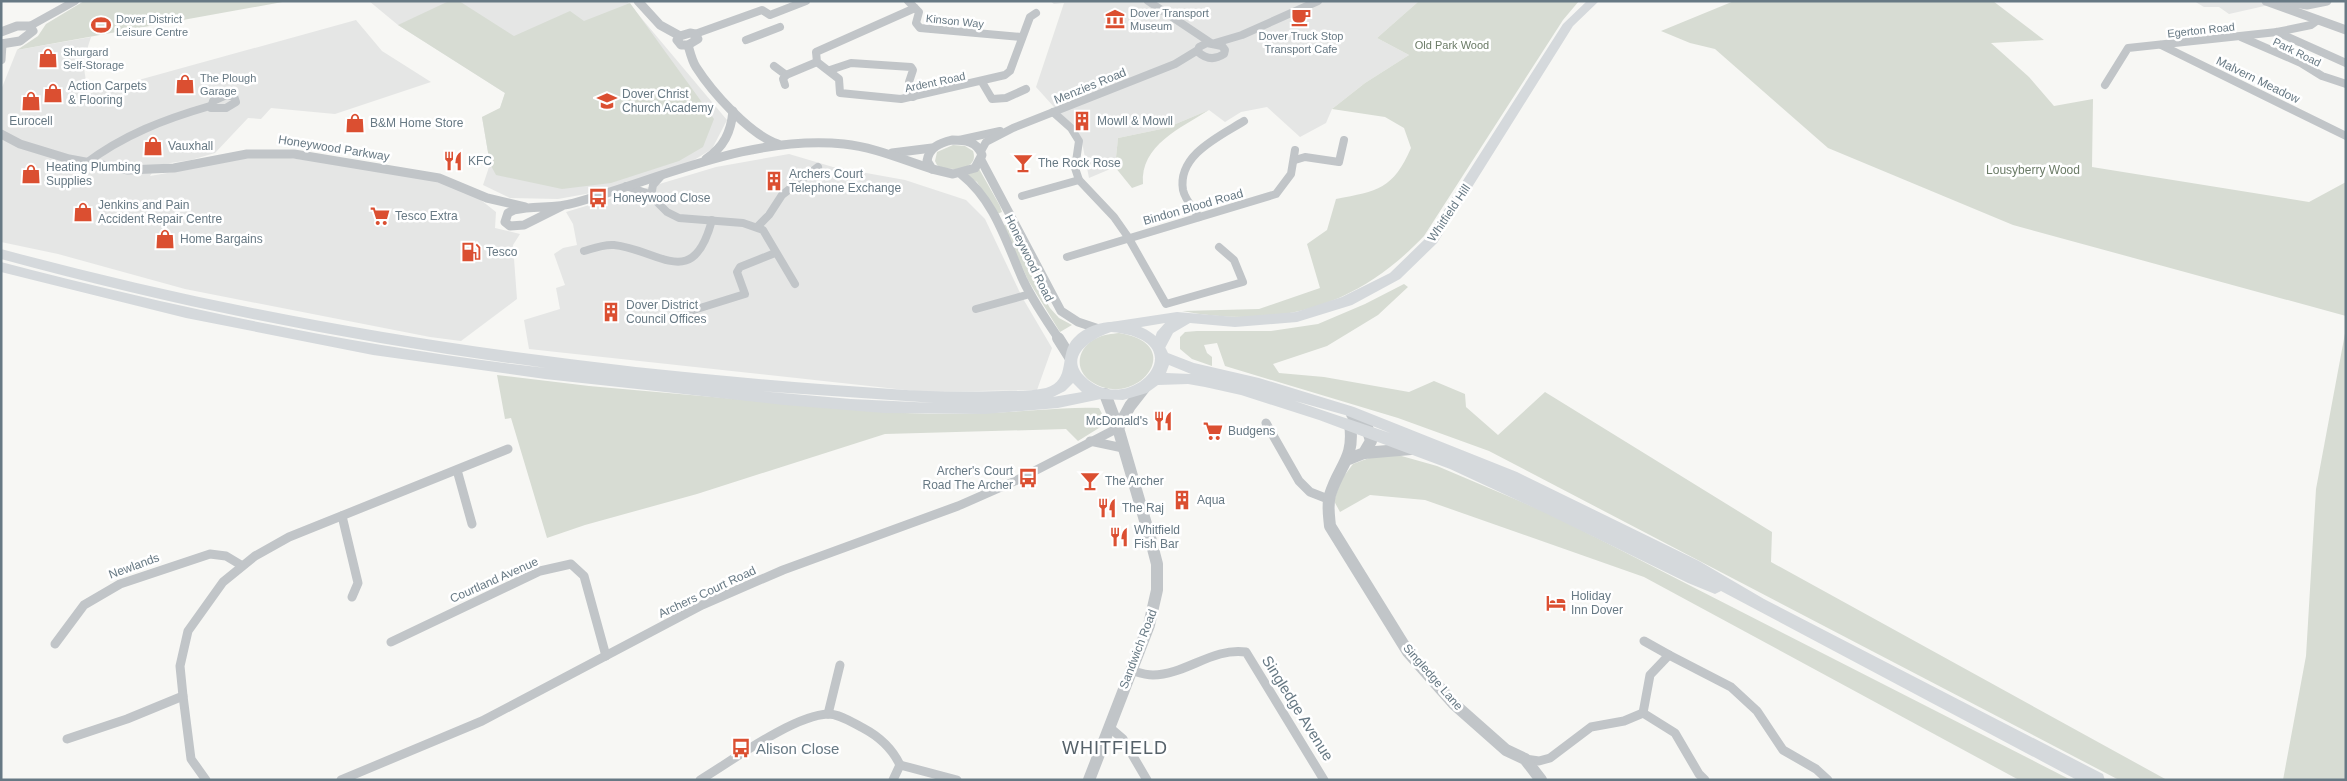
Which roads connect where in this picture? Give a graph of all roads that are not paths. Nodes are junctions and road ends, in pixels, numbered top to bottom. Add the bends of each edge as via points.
1 (74, 1) edge
2 (638, 1) edge
3 (806, 1) edge
4 (908, 1) edge
5 (1148, 1) edge
6 (1318, 1) edge
7 (1594, 1) edge
8 (2266, 1) edge
9 (2281, 1) edge
10 (2327, 1) edge
11 (915, 8) junction
12 (1036, 13) dead end
13 (770, 15) junction
14 (2318, 20) junction
15 (1, 24) edge
16 (17, 26) junction
17 (30, 26) junction
18 (2346, 30) edge
19 (1, 32) edge
20 (2277, 32) junction
21 (695, 34) junction
22 (1193, 34) junction
23 (1242, 35) junction
24 (680, 36) junction
25 (2240, 36) junction
26 (1022, 37) junction
27 (746, 40) dead end
28 (20, 41) junction
29 (1213, 43) junction
30 (2, 44) edge
31 (688, 45) junction
32 (2161, 45) junction
33 (1199, 49) junction
34 (1225, 52) junction
35 (2, 58) edge
36 (1208, 58) junction
37 (817, 62) junction
38 (1175, 64) junction
39 (2346, 64) edge
40 (774, 66) dead end
41 (830, 70) junction
42 (786, 75) junction
43 (982, 82) junction
44 (2346, 84) edge
45 (784, 85) dead end
46 (2105, 86) dead end
47 (1026, 89) dead end
48 (913, 97) junction
49 (992, 99) junction
50 (210, 106) dead end
51 (986, 106) dead end
52 (734, 111) junction
53 (1053, 112) junction
54 (1244, 121) dead end
55 (1013, 128) junction
56 (1, 134) edge
57 (2346, 136) edge
58 (959, 140) junction
59 (1344, 140) dead end
60 (780, 144) junction
61 (932, 148) junction
62 (1295, 150) dead end
63 (882, 152) junction
64 (981, 155) junction
65 (1295, 160) junction
66 (84, 164) junction
67 (696, 165) junction
68 (818, 167) dead end
69 (932, 169) junction
70 (961, 174) junction
71 (662, 175) junction
72 (1079, 180) junction
73 (626, 186) junction
74 (651, 196) junction
75 (1022, 196) dead end
76 (487, 198) junction
77 (531, 211) junction
78 (506, 217) junction
79 (1199, 217) junction
80 (712, 220) junction
81 (757, 227) junction
82 (1128, 237) junction
83 (1219, 247) dead end
84 (584, 251) dead end
85 (775, 253) junction
86 (1, 254) edge
87 (1067, 257) dead end
88 (1, 267) edge
89 (795, 284) dead end
90 (1030, 294) junction
91 (976, 309) dead end
92 (684, 313) dead end
93 (1199, 320) junction
94 (1105, 328) junction
95 (1161, 351) junction
96 (1071, 364) junction
97 (1149, 384) junction
98 (1103, 394) junction
99 (1045, 399) junction
100 (1349, 418) junction
101 (1266, 423) dead end
102 (1118, 428) junction
103 (1370, 431) junction
104 (1090, 441) junction
105 (1123, 448) junction
106 (508, 449) dead end
107 (1420, 450) junction
108 (1364, 453) junction
109 (1349, 460) junction
110 (457, 470) junction
111 (1328, 499) junction
112 (342, 516) junction
113 (472, 524) dead end
114 (241, 565) junction
115 (352, 597) dead end
116 (1758, 604) junction
117 (1644, 641) dead end
118 (391, 642) dead end
119 (55, 644) dead end
120 (1669, 655) junction
121 (606, 656) junction
122 (840, 665) dead end
123 (1130, 670) junction
124 (183, 696) junction
125 (1643, 713) junction
126 (828, 714) junction
127 (1109, 727) junction
128 (67, 739) dead end
129 (1525, 759) junction
130 (900, 765) junction
131 (206, 780) edge
132 (341, 780) edge
133 (700, 780) edge
134 (893, 780) edge
135 (957, 780) edge
136 (1089, 780) edge
137 (1148, 780) edge
138 (1324, 780) edge
139 (1541, 780) edge
140 (1705, 780) edge
141 (1828, 780) edge
142 (2096, 780) edge

1 - 17 street
2 - 24 street via 660,25
3 - 13 street
4 - 11 street, Kinson Way
5 - 22 street
6 - 23 street
7 - 93 main road, Whitfield Hill via 1569,24 1432,240 1395,276 1347,301 1297,317 1269,322
8 - 14 street
9 - 10 street via 2307,5
11 - 26 street, Kinson Way via 920,15 916,25 925,29
11 - 37 street via 816,52
12 - 26 street, Ardent Road via 1030,17
13 - 21 street via 762,10
13 - 27 street via 783,29
14 - 18 street
14 - 20 street, Egerton Road
15 - 16 street
16 - 17 street
16 - 19 street
17 - 28 street via 32,34
20 - 25 street, Egerton Road
20 - 39 street
21 - 24 street
21 - 31 street via 698,37 696,41
22 - 29 street
22 - 33 street
23 - 29 street
23 - 34 street
24 - 31 street via 677,42
25 - 32 street, Egerton Road
25 - 44 street, Park Road via 2322,76
26 - 43 street, Ardent Road via 1010,71
28 - 30 street
28 - 35 street
29 - 33 street
29 - 34 street via 1224,48
30 - 35 street
31 - 52 street via 695,66
32 - 46 street, Egerton Road via 2128,48
32 - 57 street, Malvern Meadow
33 - 36 street via 1202,56
33 - 38 street, Menzies Road
34 - 36 street, Menzies Road via 1220,57
36 - 38 street, Menzies Road
37 - 41 street
37 - 42 street
38 - 53 street, Menzies Road
40 - 42 street
41 - 48 street, Ardent Road via 839,79 843,95
41 - 48 street via 851,63 911,67 909,82
42 - 45 street
43 - 48 street, Ardent Road
43 - 49 street
47 - 49 street via 1006,98
49 - 51 street
50 - 66 street via 142,128 109,145
52 - 60 street via 765,140
52 - 67 street via 728,138 716,152
53 - 55 street, Menzies Road
53 - 72 street via 1071,128 1079,141 1075,168
54 - 79 street via 1200,151 1187,164 1183,173 1183,191
55 - 58 street, Menzies Road
55 - 64 street, Menzies Road via 986,142
56 - 66 street, Honeywood Parkway via 22,146
58 - 61 street
58 - 64 street via 973,143
59 - 65 street via 1339,162 1305,157
60 - 63 street via 845,144
60 - 67 street
61 - 63 street via 908,153
61 - 69 street via 927,161
62 - 65 street, Bindon Blood Road
63 - 69 street
64 - 70 street via 974,169
64 - 94 street, Honeywood Road via 1062,311 1078,322
65 - 79 street, Bindon Blood Road via 1285,186 1276,194
66 - 76 street, Honeywood Parkway via 118,171 156,170 243,152 276,151 439,178
67 - 71 street
68 - 81 street via 782,196
69 - 70 street via 944,174
70 - 90 street, Honeywood Road via 977,187 988,205
71 - 73 street
71 - 74 street via 653,185
72 - 75 street
72 - 82 street
73 - 74 street
73 - 77 street via 562,206
74 - 80 street via 661,209 671,215 688,220
76 - 77 street, Honeywood Parkway
76 - 78 street, Honeywood Parkway
77 - 78 street via 512,210
77 - 78 street via 528,223 515,227 507,225
79 - 82 street, Bindon Blood Road
80 - 81 street
80 - 84 street via 702,246 682,260 668,262 614,245
81 - 85 street via 767,233
82 - 83 street via 1166,304 1243,282 1234,260
82 - 87 street, Bindon Blood Road
85 - 89 street
85 - 92 street via 740,267 737,272 745,294
86 - 99 main road via 81,276 264,317 457,350 821,391
88 - 99 main road via 217,320 450,362 815,403 953,409
90 - 91 street
90 - 96 street, Honeywood Road
93 - 94 main road, Whitfield Hill via 1153,319
93 - 95 main road, Whitfield Hill via 1186,320 1168,327 1161,336
94 - 95 main road via 1139,330 1151,337
94 - 96 main road via 1080,340
95 - 97 main road via 1162,367
95 - 100 main road via 1191,368 1260,384
96 - 98 main road via 1083,385
96 - 99 main road via 1066,382
97 - 98 main road via 1125,394
97 - 100 main road via 1179,377 1201,380
97 - 102 street via 1130,406
98 - 99 main road
98 - 102 street, Sandwich Road
100 - 103 main road
100 - 109 street, Singledge Lane via 1352,444
100 - 116 main road via 1429,442 1553,495 1693,566
101 - 111 street via 1299,481 1310,492
102 - 104 street, Archers Court Road
102 - 105 street, Sandwich Road
103 - 107 main road
103 - 108 street via 1370,445
104 - 105 street
104 - 121 street, Archers Court Road via 1015,481 958,506 783,570 702,605
105 - 123 street, Sandwich Road via 1151,541 1158,577 1152,615
106 - 110 street
107 - 108 street
107 - 116 main road via 1552,508 1689,577
108 - 109 street
109 - 111 street, Singledge Lane via 1337,475
110 - 112 street
110 - 113 street
111 - 129 street, Singledge Lane via 1330,526 1408,652 1454,704 1506,750
112 - 114 street via 276,543
112 - 115 street via 358,583
114 - 119 street, Newlands via 226,556 210,554 120,584 84,605
114 - 124 street via 208,600 188,632 180,666
116 - 142 main road
117 - 120 street
118 - 121 street, Courtland Avenue via 540,571 571,564 584,576
120 - 125 street via 1650,676
120 - 141 street via 1731,687 1757,711 1783,750
121 - 132 street, Archers Court Road via 482,721
122 - 126 street
123 - 127 street, Sandwich Road
123 - 138 street, Singledge Avenue via 1160,674 1231,651 1246,652
124 - 128 street
124 - 131 street via 191,758
125 - 129 street via 1624,721 1591,727 1550,758 1539,761
125 - 140 street via 1675,733
126 - 130 street via 879,737 896,754
126 - 133 street via 795,724
127 - 136 street, Sandwich Road
127 - 137 street via 1123,739
129 - 139 street, Singledge Lane
130 - 134 street
130 - 135 street

